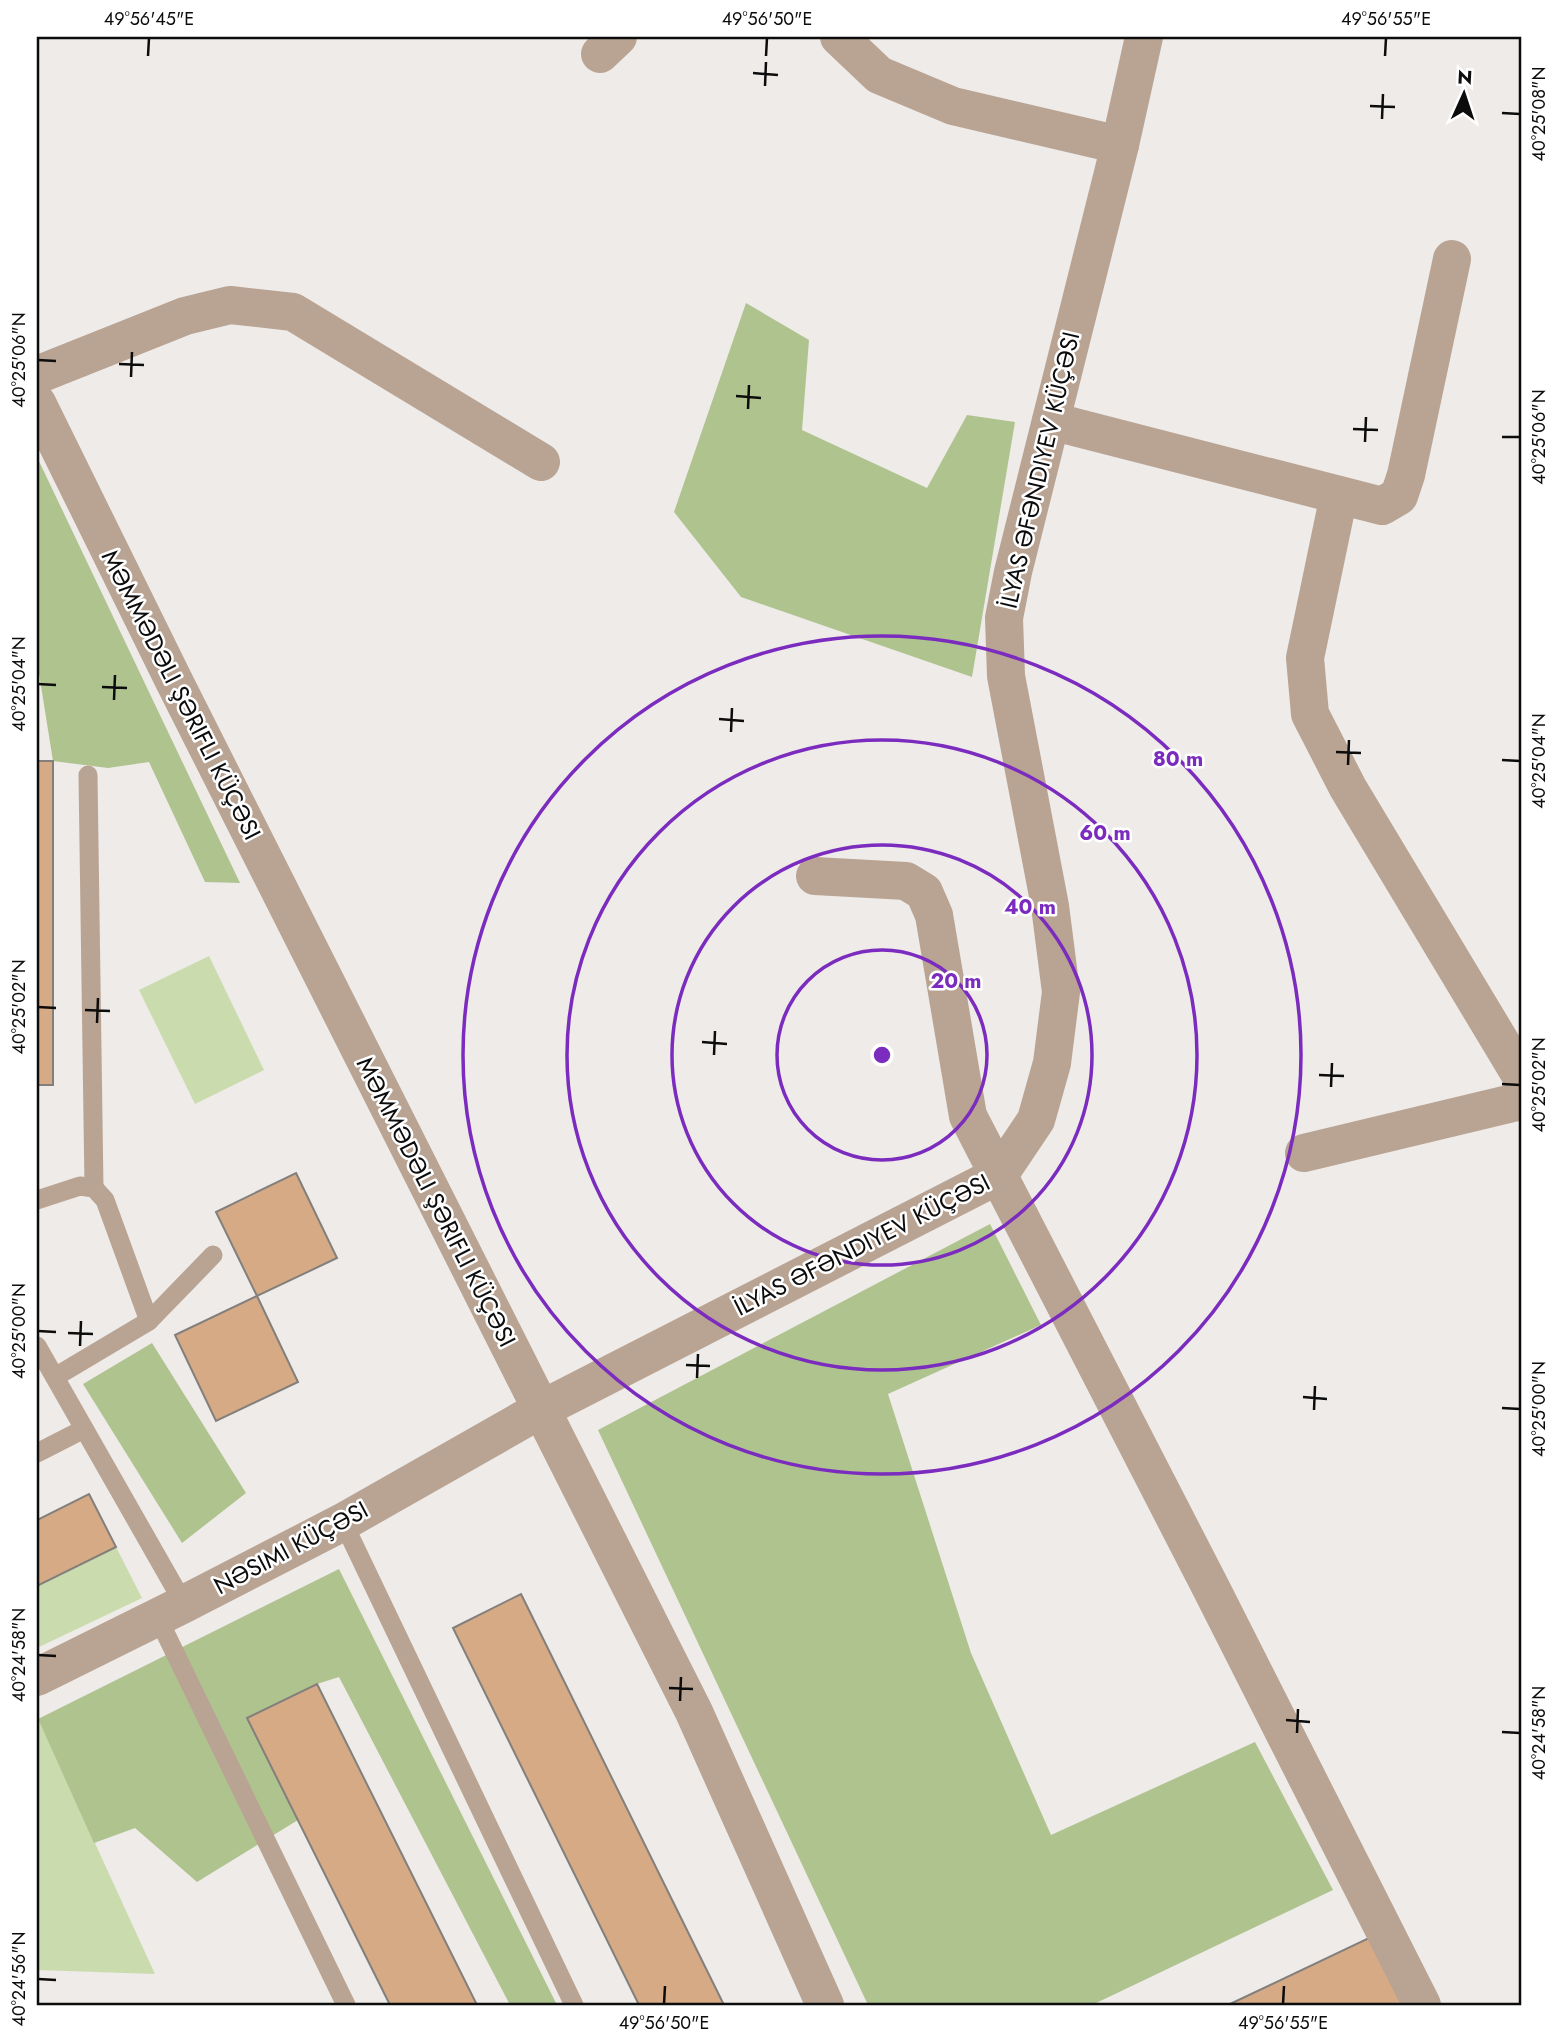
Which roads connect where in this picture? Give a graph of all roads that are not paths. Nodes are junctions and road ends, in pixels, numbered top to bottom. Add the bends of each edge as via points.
1 (839, 37) edge
2 (1144, 37) edge
3 (1120, 145) junction
4 (1452, 259) dead end
5 (37, 375) edge
6 (37, 402) edge
7 (1051, 421) junction
8 (541, 461) dead end
9 (1339, 495) junction
10 (88, 775) dead end
11 (816, 876) dead end
12 (1521, 1076) edge
13 (1521, 1101) edge
14 (1304, 1153) dead end
15 (999, 1175) junction
16 (94, 1188) junction
17 (37, 1200) edge
18 (213, 1255) dead end
19 (149, 1321) junction
20 (37, 1346) edge
21 (55, 1377) junction
22 (540, 1410) junction
23 (84, 1429) junction
24 (37, 1453) edge
25 (343, 1522) junction
26 (171, 1611) junction
27 (37, 1677) edge
28 (346, 2005) edge
29 (575, 2005) edge
30 (825, 2005) edge
31 (1422, 2005) edge

1 - 3 street via 879,75 953,106
2 - 3 street, İLYAS ƏFƏNDIYEV KÜÇƏSI
3 - 7 street, İLYAS ƏFƏNDIYEV KÜÇƏSI
4 - 9 street via 1399,496 1382,506
5 - 8 street via 219,307 293,312
6 - 22 street, MƏMMƏDƏLI ŞƏRIFLI KÜÇƏSI
7 - 9 street
7 - 15 street, İLYAS ƏFƏNDIYEV KÜÇƏSI via 1004,618 1006,676 1050,905 1061,992 1052,1063 1036,1120
9 - 12 street via 1305,658 1310,714 1348,788
10 - 16 lane
11 - 15 street via 906,881 924,892 934,915 968,1116
13 - 14 street
15 - 22 street, İLYAS ƏFƏNDIYEV KÜÇƏSI
15 - 31 street
16 - 17 lane via 80,1186
16 - 19 lane via 105,1200
18 - 19 lane
19 - 21 lane
20 - 21 lane
21 - 23 lane
22 - 25 street, NƏSIMI KÜÇƏSI
22 - 30 street, MƏMMƏDƏLI ŞƏRIFLI KÜÇƏSI via 694,1712
23 - 24 lane
23 - 26 lane
25 - 26 street, NƏSIMI KÜÇƏSI
25 - 29 lane
26 - 27 street, NƏSIMI KÜÇƏSI
26 - 28 lane

